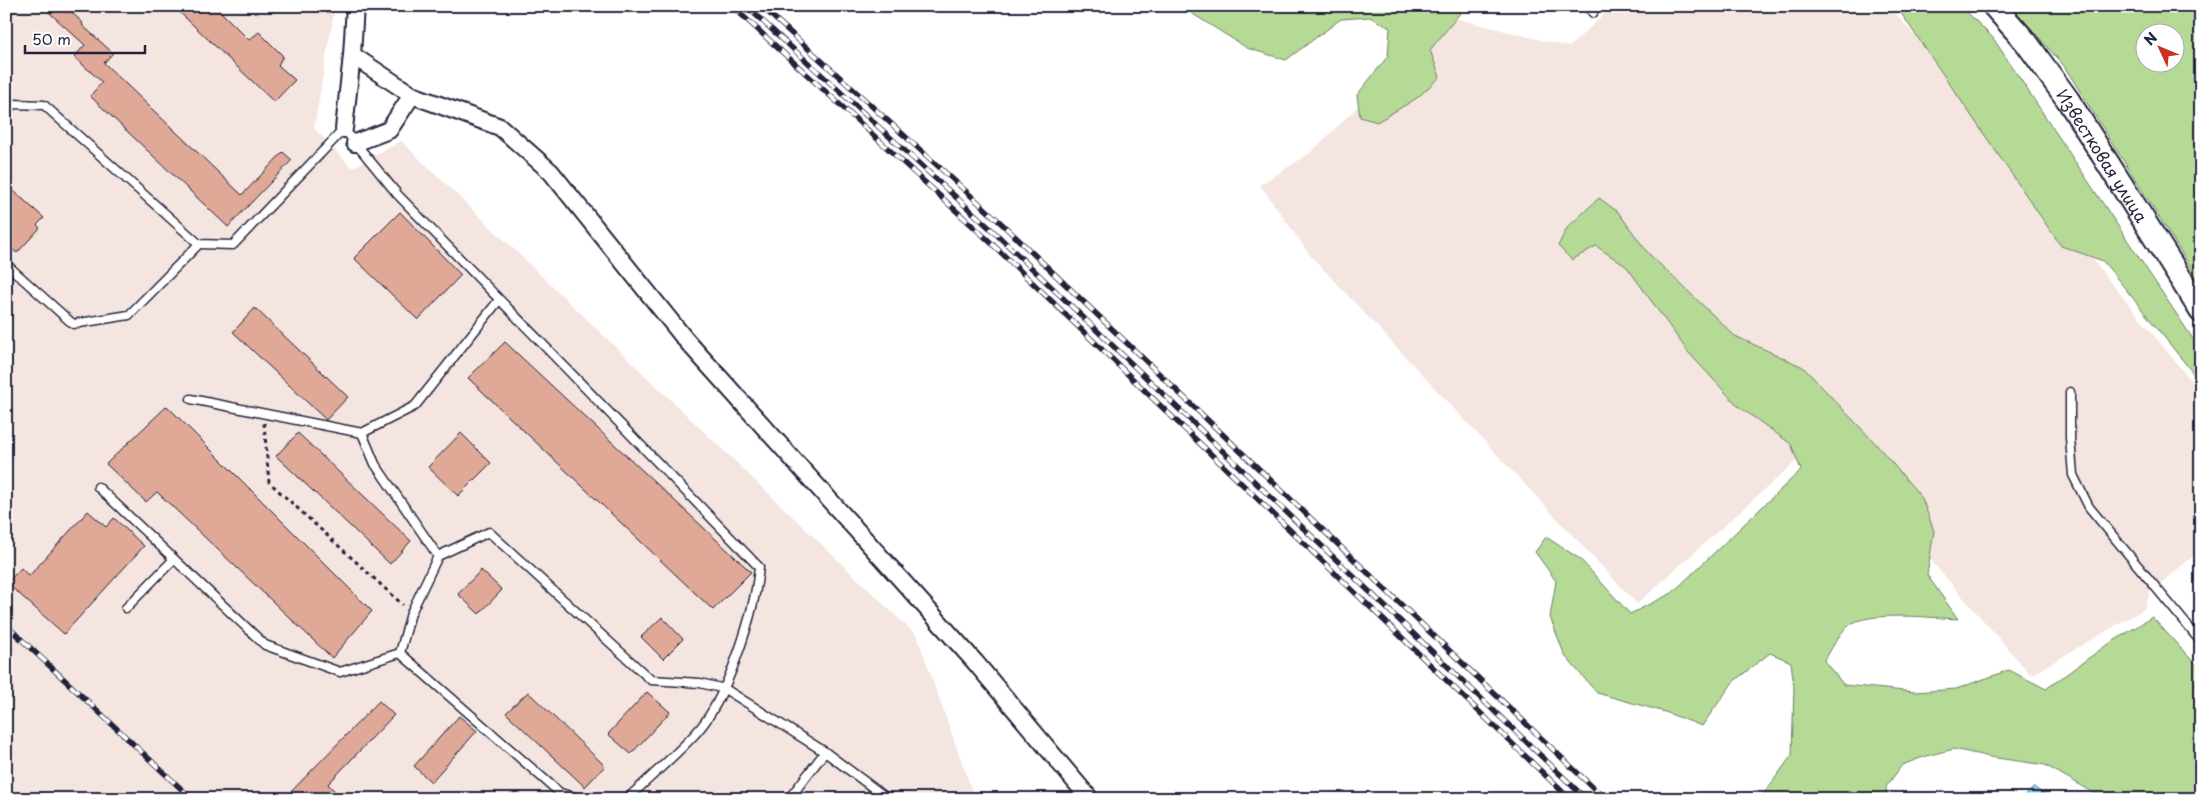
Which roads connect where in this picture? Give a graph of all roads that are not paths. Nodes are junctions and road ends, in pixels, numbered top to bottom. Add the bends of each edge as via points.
1 (355, 6) edge
2 (1587, 6) edge
3 (1994, 6) edge
4 (1594, 13) dead end
5 (352, 55) junction
6 (412, 95) junction
7 (6, 111) edge
8 (344, 129) junction
9 (355, 143) junction
10 (199, 244) junction
11 (6, 264) edge
12 (499, 300) junction
13 (2201, 310) edge
14 (2070, 392) dead end
15 (191, 399) dead end
16 (362, 432) junction
17 (98, 487) dead end
18 (438, 556) junction
19 (174, 559) junction
20 (126, 608) dead end
21 (2201, 642) edge
22 (400, 654) junction
23 (725, 689) junction
24 (825, 752) junction
25 (795, 791) junction
26 (6, 795) edge
27 (11, 799) edge
28 (583, 799) edge
29 (627, 799) edge
30 (788, 799) edge
31 (803, 799) edge
32 (888, 799) edge
33 (1090, 799) edge

1 - 5 street
2 - 4 lane
3 - 13 main road, Известковая улица via 2026,42 2068,100
5 - 6 street
5 - 8 street
6 - 9 street via 389,130
6 - 33 street via 500,127 551,172 685,340 975,662
7 - 10 lane via 13,104 44,105
8 - 9 lane
8 - 10 lane via 233,246
9 - 12 lane via 398,195
10 - 11 lane via 129,315 72,324
12 - 16 lane via 415,406
12 - 23 lane via 759,567 757,590
14 - 21 lane via 2074,475 2089,507
15 - 16 lane
16 - 18 lane via 375,464
17 - 19 lane
18 - 22 lane via 411,612
18 - 23 lane via 489,532 651,680 700,683
19 - 20 lane
19 - 22 lane via 265,645 340,672
22 - 28 lane via 560,793
23 - 24 lane
23 - 29 lane via 698,732
24 - 25 lane
24 - 32 lane
25 - 30 lane
25 - 31 lane
26 - 27 lane

